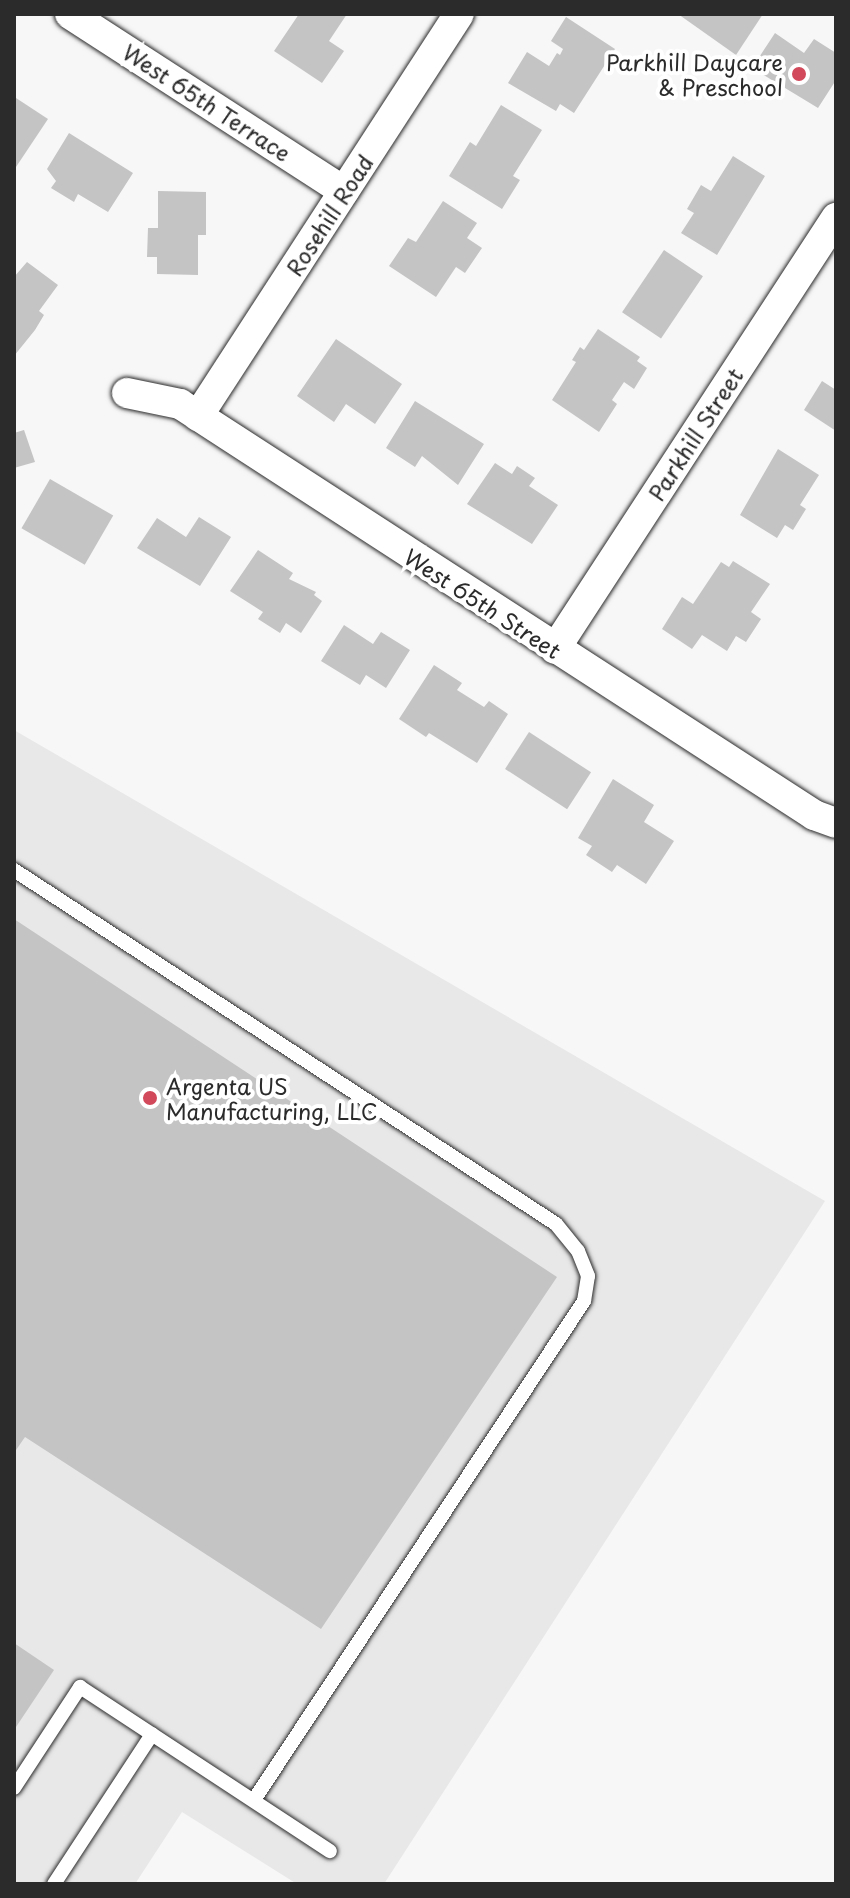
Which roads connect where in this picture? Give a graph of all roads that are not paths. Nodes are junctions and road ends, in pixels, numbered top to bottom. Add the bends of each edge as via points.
1 (70, 14) edge
2 (459, 14) edge
3 (344, 191) junction
4 (836, 218) edge
5 (127, 393) dead end
6 (198, 416) junction
7 (555, 649) junction
8 (836, 823) edge
9 (14, 870) edge
10 (152, 1734) junction
11 (14, 1788) edge
12 (254, 1800) junction
13 (330, 1851) dead end
14 (54, 1884) edge

1 - 3 street, West 65th Terrace
2 - 3 street, Rosehill Road
3 - 6 street, Rosehill Road
4 - 7 street, Parkhill Street
5 - 6 street, West 65th Street via 180,404
6 - 7 street, West 65th Street
7 - 8 street, West 65th Street via 814,815
9 - 12 lane via 556,1224 578,1251 588,1276 584,1301
10 - 11 lane via 80,1687
10 - 12 lane
10 - 14 lane
12 - 13 lane

